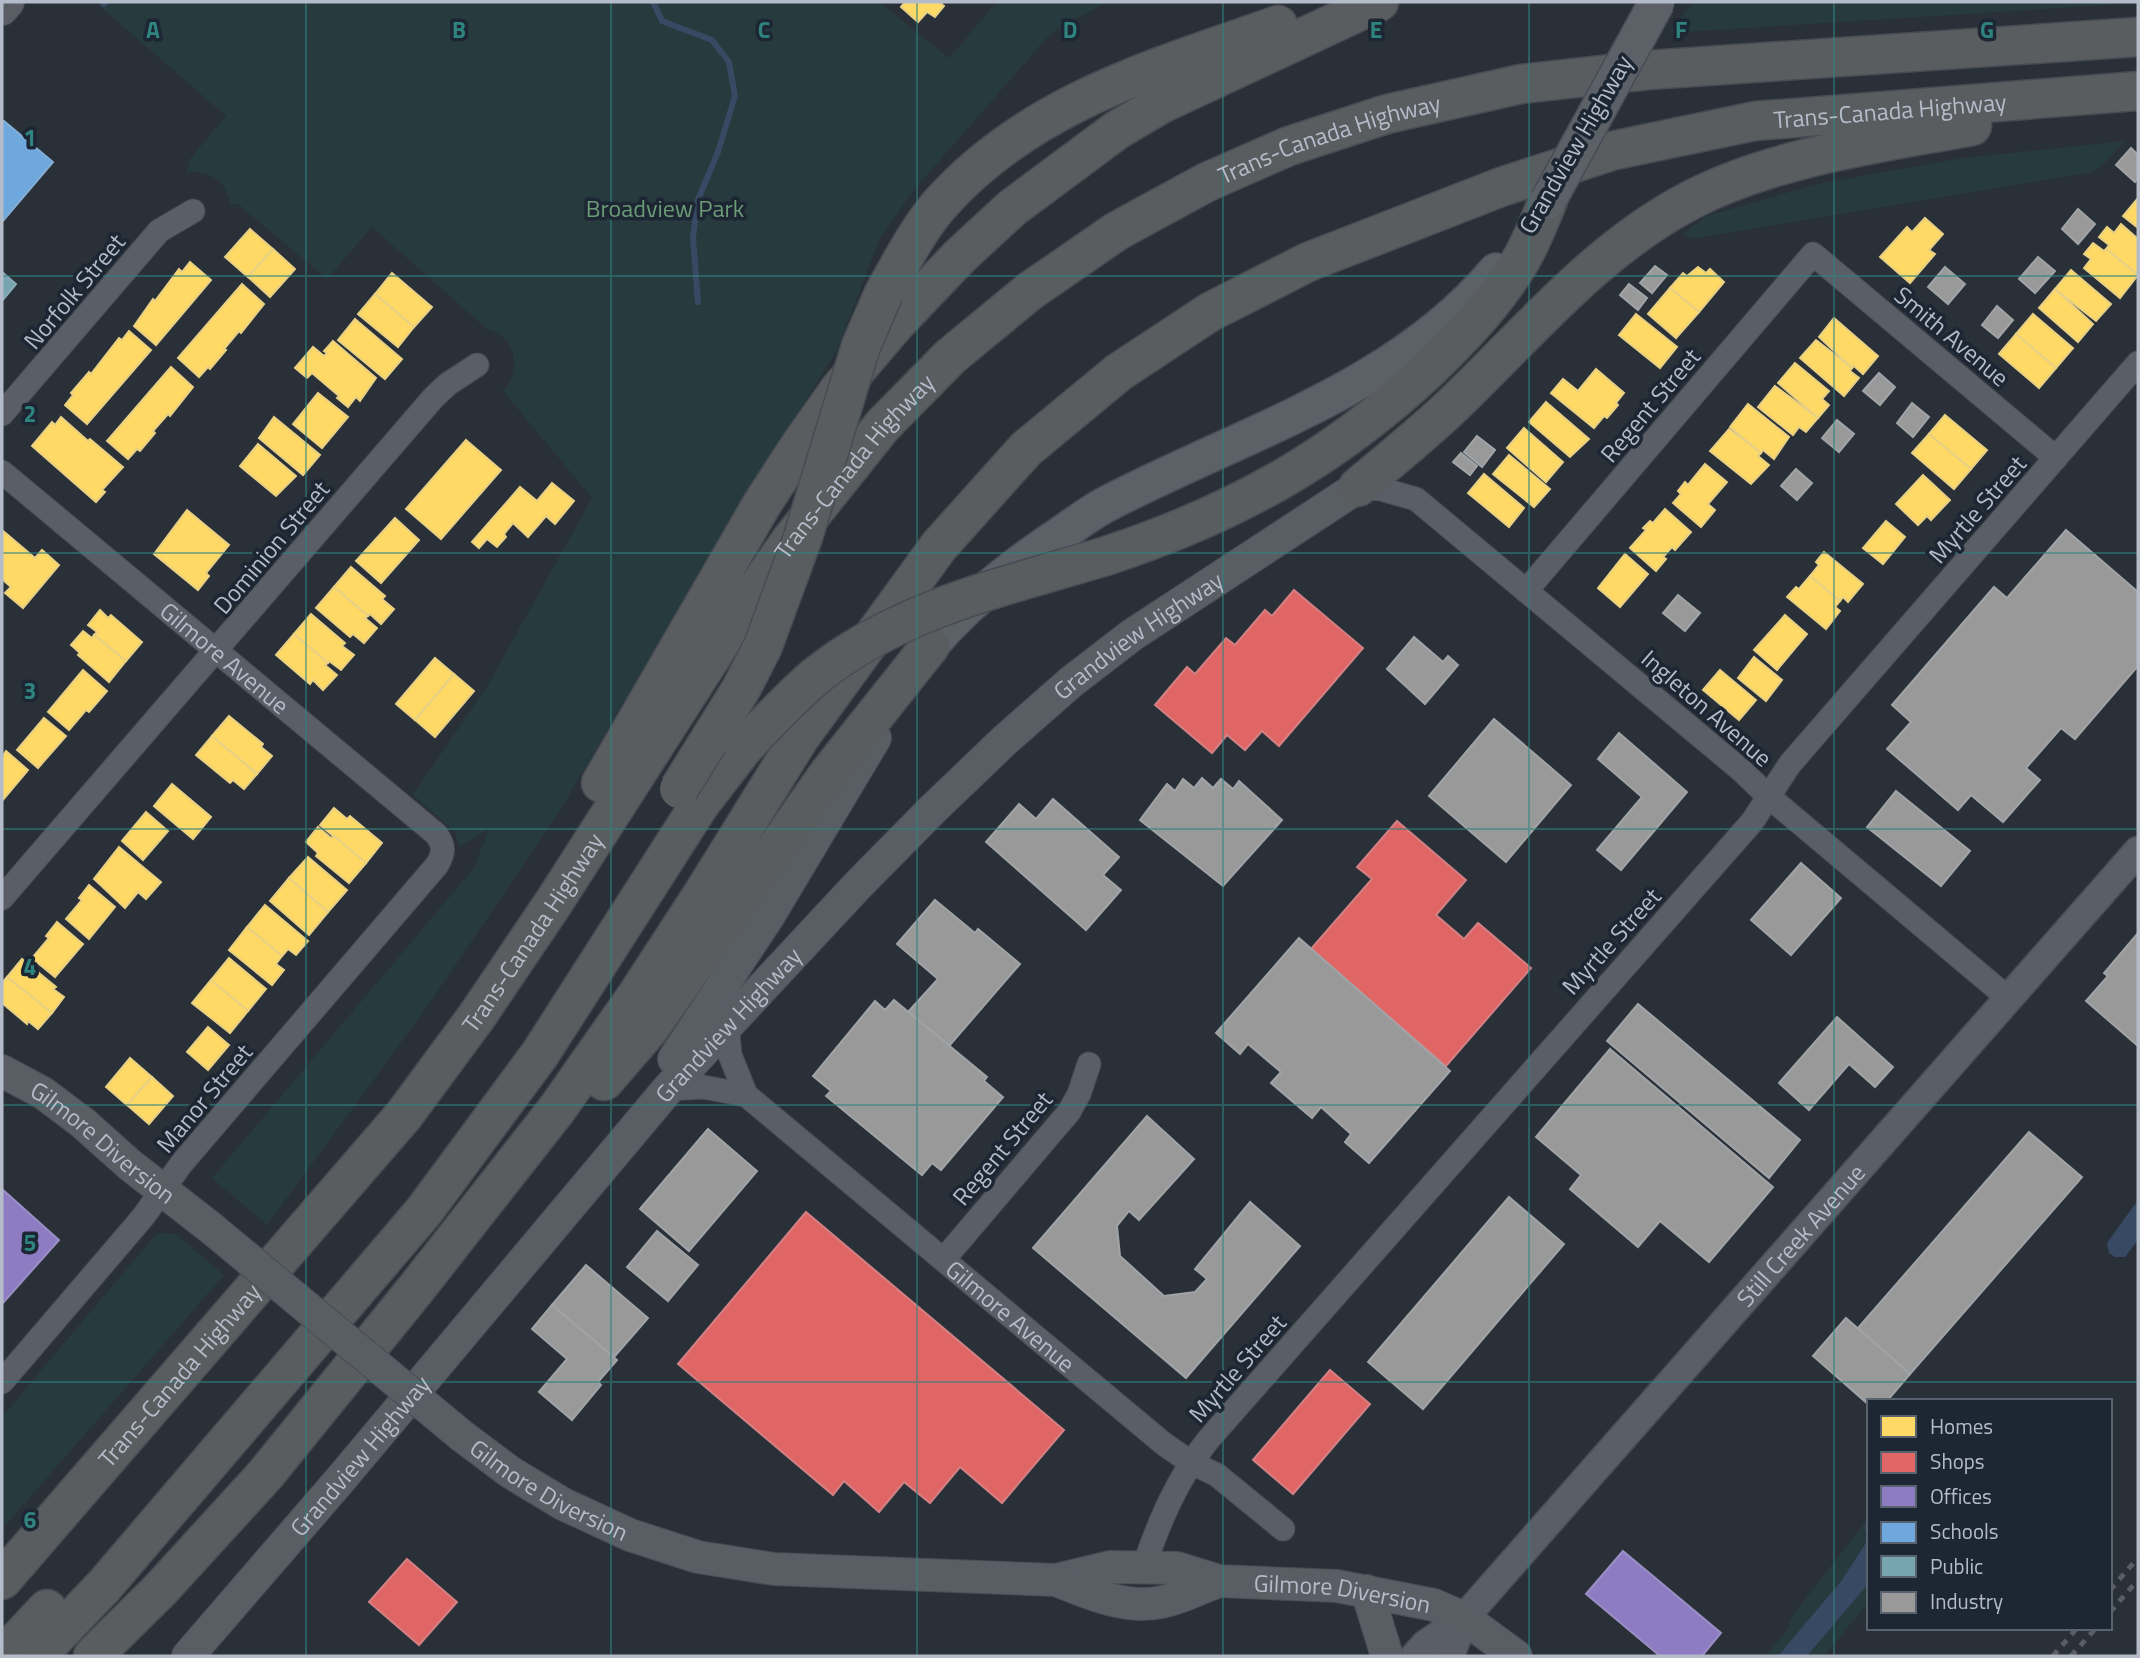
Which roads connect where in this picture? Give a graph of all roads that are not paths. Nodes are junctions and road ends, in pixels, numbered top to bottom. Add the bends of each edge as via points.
1 (8, 2) edge
2 (1358, 2) edge
3 (1379, 2) edge
4 (1657, 2) edge
5 (2, 9) edge
6 (2138, 37) edge
7 (2138, 91) edge
8 (2089, 95) junction
9 (1548, 201) joint
10 (193, 211) dead end
11 (1813, 254) joint
12 (1512, 262) junction
13 (2138, 363) edge
14 (477, 365) dead end
15 (2, 414) edge
16 (2056, 458) junction
17 (2, 471) edge
18 (1357, 487) junction
19 (1526, 591) junction
20 (929, 646) junction
21 (218, 650) junction
22 (1768, 796) junction
23 (443, 847) joint
24 (2138, 851) edge
25 (2, 898) edge
26 (554, 902) junction
27 (2008, 998) junction
28 (727, 1025) junction
29 (1089, 1064) dead end
30 (2, 1071) edge
31 (668, 1089) junction
32 (746, 1095) junction
33 (162, 1190) junction
34 (580, 1191) junction
35 (944, 1259) junction
36 (415, 1290) junction
37 (2, 1382) edge
38 (1190, 1462) junction
39 (1283, 1529) dead end
40 (1143, 1566) junction
41 (2, 1580) edge
42 (1056, 1580) junction
43 (1219, 1581) junction
44 (1367, 1591) junction
45 (1464, 1618) junction
46 (3, 1656) edge
47 (37, 1656) edge
48 (93, 1656) edge
49 (188, 1656) edge
50 (1387, 1656) edge
51 (1415, 1656) edge
52 (1450, 1656) edge
53 (1516, 1656) edge

1 - 5 main road
2 - 46 highway, bridge via 1117,82 1016,137 940,205 911,243 861,346 803,537 763,646 741,689 564,970 451,1137 389,1215 202,1438
3 - 26 highway via 1161,104 1117,130 1012,208 897,322 839,390 762,504 602,782
4 - 9 main road, Grandview Highway, bridge
6 - 26 highway, Trans-Canada Highway via 1648,70 1521,84 1387,114 1289,146 1128,225 1030,291 951,356 883,425 790,540 747,602
7 - 8 highway, Trans-Canada Highway
8 - 18 highway via 1982,124 1834,152 1752,174 1692,199 1642,230 1586,275 1453,405
8 - 36 highway, Trans-Canada Highway via 1755,121 1611,151 1501,187 1308,262 1210,312 1119,372 1026,449 939,546 800,737 637,995 557,1108
9 - 12 highway
10 - 15 street, Norfolk Street via 159,232
11 - 16 street, Smith Avenue
11 - 19 street, Regent Street
12 - 20 main road via 1416,346 1361,381 1100,508 994,582
12 - 47 highway, bridge via 1474,323 1452,346 1371,419 1324,454 1222,512 1168,536 946,604 896,627 817,676 779,710 700,804 540,1054 424,1211 168,1513
13 - 16 street, Myrtle Street
14 - 21 street, Dominion Street via 434,397
16 - 22 street, Myrtle Street via 1790,764
17 - 21 street, Gilmore Avenue
18 - 19 street, Ingleton Avenue via 1416,499
18 - 28 main road, Grandview Highway via 1132,635 1071,682 933,809
19 - 22 street, Ingleton Avenue
20 - 34 main road via 768,918 663,1077
20 - 36 highway via 829,773 649,1029 536,1161
21 - 23 street, Gilmore Avenue via 436,834
21 - 25 street, Dominion Street
22 - 27 street, Ingleton Avenue
22 - 38 street, Myrtle Street via 1752,822
23 - 33 street, Manor Street via 437,865
24 - 27 street, Still Creek Avenue
26 - 41 highway, Trans-Canada Highway via 404,1115
27 - 45 street, Still Creek Avenue
28 - 31 main road, Grandview Highway
28 - 32 street, Gilmore Avenue via 730,1055
29 - 35 street, Regent Street via 1069,1112
30 - 33 main road, Gilmore Diversion via 43,1093
31 - 32 street, Gilmore Avenue via 703,1087
31 - 34 main road, Grandview Highway
32 - 35 street, Gilmore Avenue
33 - 37 street, Manor Street
33 - 42 main road, Gilmore Diversion, bridge via 510,1472 563,1504 631,1535 698,1557 774,1569
34 - 49 main road, Grandview Highway
35 - 38 street, Gilmore Avenue
36 - 48 highway, Trans-Canada Highway via 265,1475
38 - 39 street, Gilmore Avenue via 1217,1475
38 - 40 street, Myrtle Street via 1163,1512
40 - 42 main road, Gilmore Diversion via 1110,1567
40 - 43 main road, Gilmore Diversion via 1177,1568
42 - 43 main road, Gilmore Diversion via 1100,1598 1131,1602 1161,1602
43 - 44 main road, Gilmore Diversion via 1307,1583
44 - 45 main road, Gilmore Diversion via 1434,1605
44 - 50 main road
45 - 51 street, Still Creek Avenue
45 - 52 street, Still Creek Avenue
45 - 53 main road

